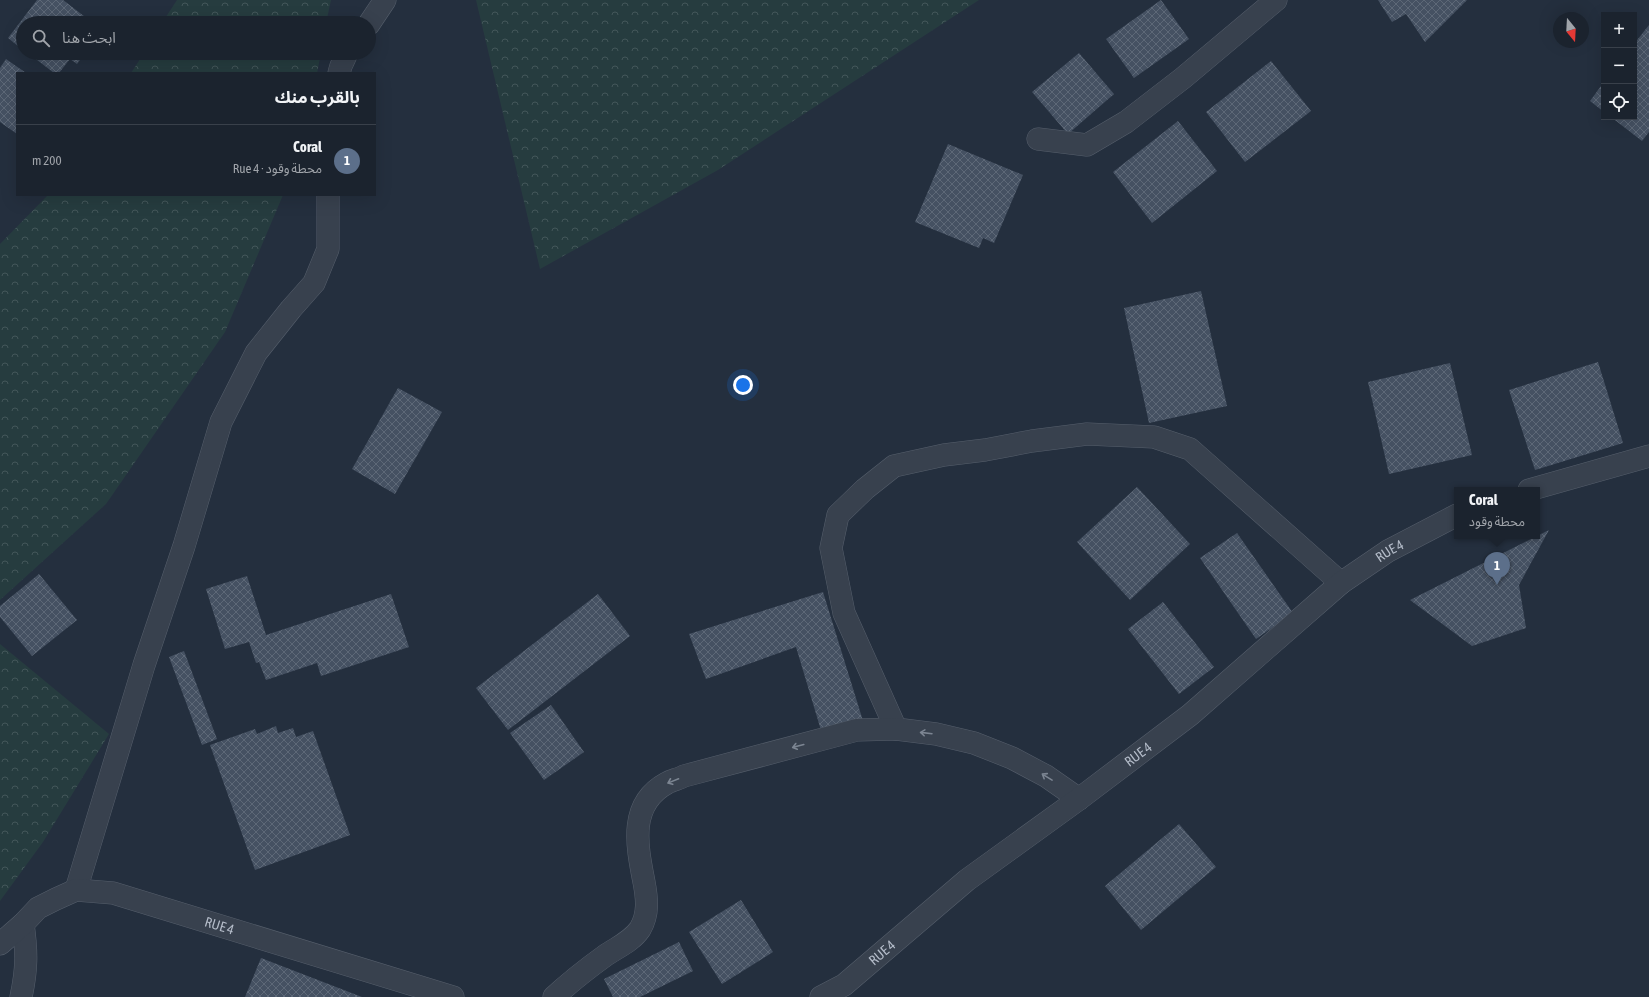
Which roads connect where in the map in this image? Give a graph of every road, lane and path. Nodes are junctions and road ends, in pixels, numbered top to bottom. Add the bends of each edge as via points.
1 (385, 0) edge
2 (1276, 0) edge
3 (374, 16) edge
4 (343, 60) edge
5 (339, 72) edge
6 (1038, 139) dead end
7 (328, 196) edge
8 (1649, 456) edge
9 (1540, 487) edge
10 (1454, 516) edge
11 (1341, 583) junction
12 (896, 729) junction
13 (1079, 800) junction
14 (76, 890) junction
15 (23, 924) junction
16 (0, 944) edge
17 (840, 991) edge
18 (21, 997) edge
19 (453, 997) edge
20 (554, 997) edge
21 (821, 997) edge

1 - 3 street
2 - 6 street via 1126,122 1087,145
4 - 5 street
7 - 14 street via 328,249 314,283 256,353 220,422 184,546 144,665
8 - 9 street
10 - 11 street, RUE 4 via 1388,551
11 - 12 street via 1190,449 1154,436 1087,434 944,455 894,466 838,515 831,548 844,613
11 - 13 street, RUE 4 via 1190,715
13 -> 12 street via 1046,776 1012,758 974,743 936,734
12 -> 20 street via 856,730 684,776 667,783 652,795 642,811 637,829 647,901 646,915 640,929
13 - 17 street, RUE 4 via 967,880
14 - 15 street, RUE 4 via 38,908
14 - 19 street, RUE 4 via 113,892
15 - 16 street, RUE 4
15 - 18 street via 26,975
17 - 21 street, RUE 4

